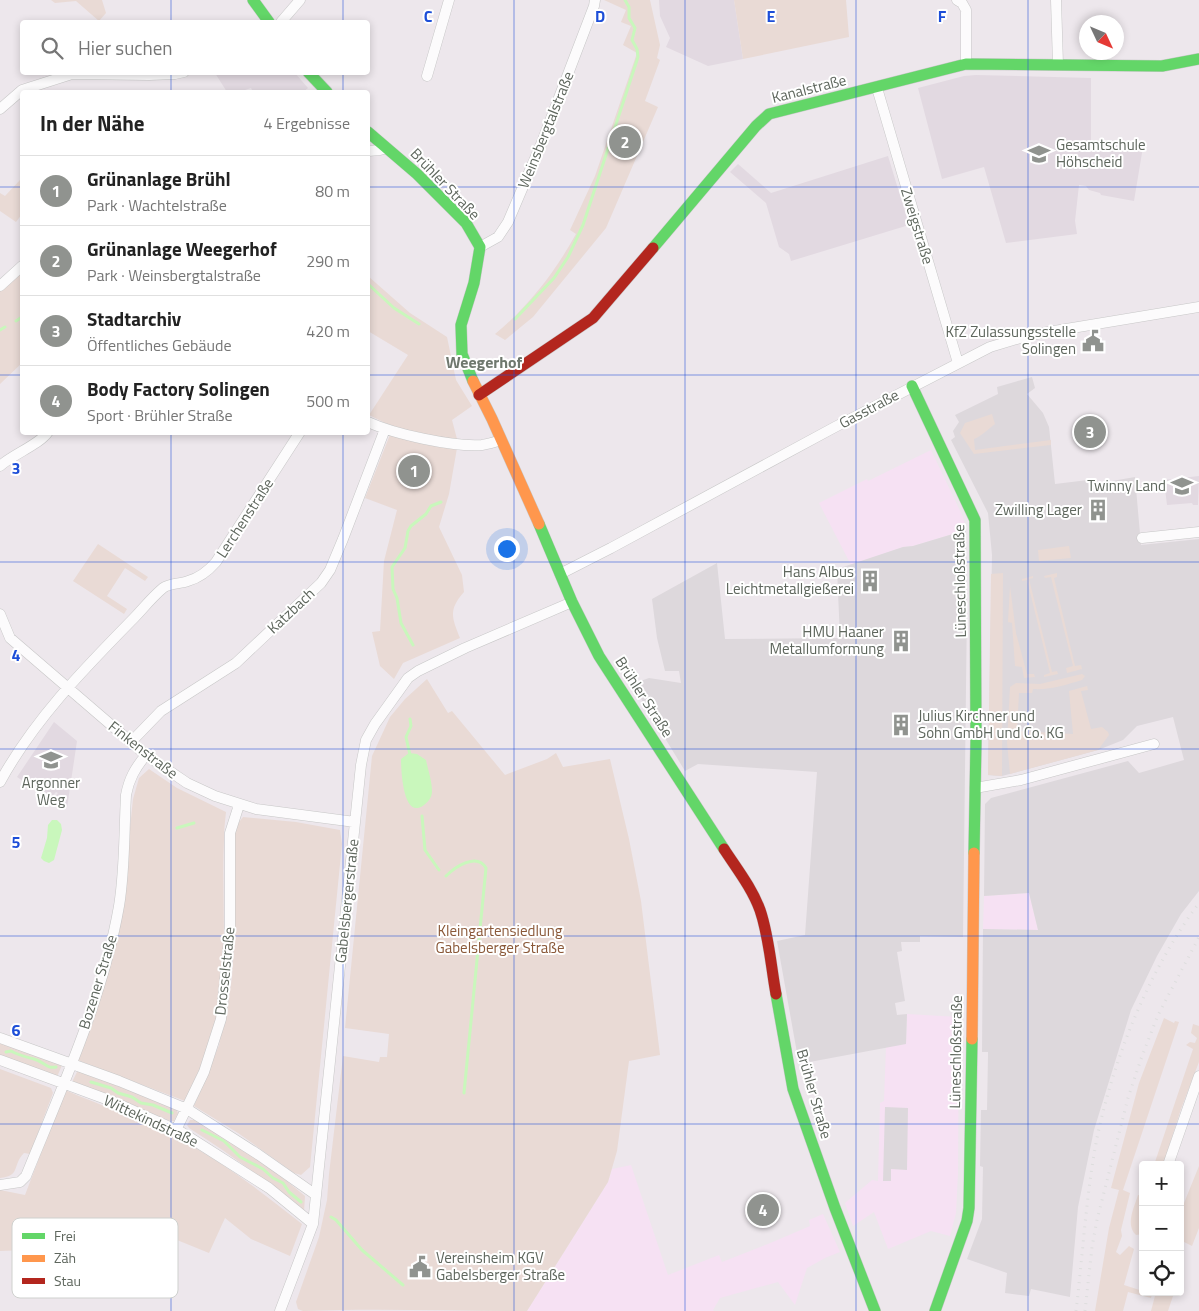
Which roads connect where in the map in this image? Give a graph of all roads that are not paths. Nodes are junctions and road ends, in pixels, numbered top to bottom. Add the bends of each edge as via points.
1 (253, 0) edge
2 (300, 0) edge
3 (449, 0) edge
4 (595, 0) edge
5 (957, 0) edge
6 (1056, 0) edge
7 (266, 20) edge
8 (284, 20) edge
9 (1199, 60) edge
10 (966, 64) junction
11 (1058, 64) junction
12 (69, 75) edge
13 (311, 75) edge
14 (427, 76) dead end
15 (877, 88) junction
16 (22, 90) edge
17 (325, 90) edge
18 (20, 92) edge
19 (0, 109) edge
20 (370, 134) edge
21 (387, 148) junction
22 (370, 150) edge
23 (480, 248) junction
24 (20, 268) edge
25 (0, 286) edge
26 (1199, 307) edge
27 (958, 363) junction
28 (912, 386) junction
29 (479, 395) junction
30 (370, 423) edge
31 (384, 429) junction
32 (45, 435) edge
33 (298, 435) edge
34 (501, 440) junction
35 (0, 466) edge
36 (1199, 532) edge
37 (1142, 538) dead end
38 (560, 574) junction
39 (572, 602) junction
40 (0, 614) edge
41 (67, 687) junction
42 (131, 742) junction
43 (1154, 744) dead end
44 (146, 755) junction
45 (0, 782) edge
46 (975, 788) junction
47 (239, 805) junction
48 (356, 822) junction
49 (0, 1038) edge
50 (0, 1060) edge
51 (71, 1064) junction
52 (1199, 1076) edge
53 (63, 1083) junction
54 (187, 1109) junction
55 (176, 1130) junction
56 (1169, 1161) edge
57 (0, 1185) edge
58 (316, 1196) junction
59 (313, 1224) junction
60 (280, 1311) edge
61 (876, 1311) edge
62 (935, 1311) edge

1 - 7 street
2 - 8 street
3 - 14 street
4 - 23 street, Weinsbergtalstraße via 508,222 498,237
5 - 10 street via 966,10
6 - 11 street
9 - 11 street, Kanalstraße via 1162,66
10 - 11 street, Kanalstraße
10 - 15 street, Kanalstraße
12 - 16 street
13 - 17 street
15 - 27 street, Zweigstraße
15 - 29 street, Kanalstraße via 775,112 764,118 593,318
18 - 19 street
20 - 21 street, Brühler Straße
21 - 22 street
21 - 23 street, Brühler Straße via 466,223
23 - 29 street, Brühler Straße via 474,283 461,325 462,354
24 - 25 street
26 - 27 street, Gasstraße via 1010,340
27 - 28 street, Gasstraße
28 - 38 street, Gasstraße
28 - 46 street, Lüneschloßstraße via 975,520
29 - 34 street, Brühler Straße
30 - 31 street
31 - 34 street via 457,444 483,445
31 - 42 street, Katzbach via 343,539 321,583 236,663 168,706
32 - 35 street
33 - 41 street, Lerchenstraße via 213,566 191,580 165,586
34 - 38 street, Brühler Straße
36 - 37 street
38 - 39 street, Brühler Straße
39 - 48 street, Gabelsbergerstraße via 430,664 408,678 367,737
39 - 61 street, Brühler Straße via 600,656 760,908 793,1089
40 - 41 street, Finkenstraße via 10,638
41 - 42 street, Finkenstraße
41 - 45 street via 32,730
42 - 44 street, Finkenstraße
43 - 46 street via 1021,780
44 - 47 street, Finkenstraße via 187,783
44 - 51 street, Bozener Straße via 128,782 121,893 111,945
46 - 62 street, Lüneschloßstraße via 969,1208
47 - 48 street, Finkenstraße
47 - 54 street, Drosselstraße via 230,833 230,929 222,1013 208,1063
48 - 58 street, Gabelsbergerstraße
49 - 51 street, Wittekindstraße
50 - 53 street, Wittekindstraße
51 - 53 street, Bozener Straße
51 - 54 street, Wittekindstraße
52 - 56 street
53 - 55 street, Wittekindstraße
53 - 57 street, Bozener Straße via 25,1178 17,1183
54 - 55 street, Drosselstraße
54 - 58 street, Wittekindstraße
55 - 59 street, Wittekindstraße via 270,1188
58 - 59 street, Gabelsbergerstraße
59 - 60 street, Gabelsbergerstraße

